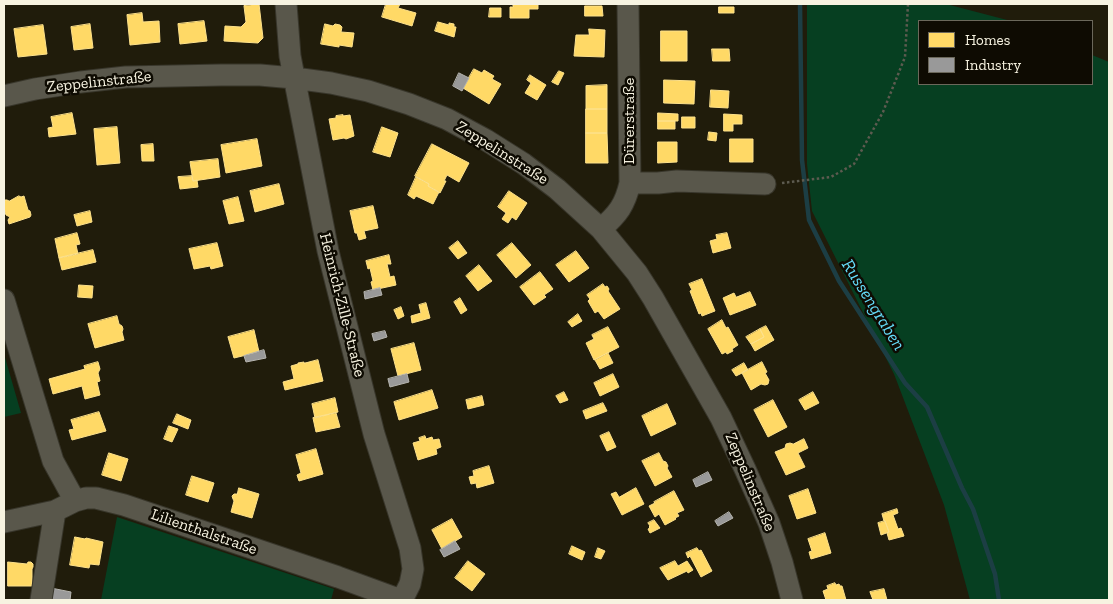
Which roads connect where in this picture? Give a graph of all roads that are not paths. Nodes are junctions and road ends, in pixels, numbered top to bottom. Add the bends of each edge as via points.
1 (286, 4) edge
2 (628, 4) edge
3 (294, 78) junction
4 (4, 96) edge
5 (630, 183) junction
6 (764, 184) dead end
7 (601, 229) junction
8 (4, 300) edge
9 (75, 500) junction
10 (56, 511) junction
11 (4, 522) edge
12 (41, 600) edge
13 (401, 600) edge
14 (792, 600) edge

1 - 3 street, Heinrich-Zille-Straße
2 - 5 street, Dürerstraße
3 - 4 street, Zeppelinstraße via 260,75 126,77
3 - 7 street, Zeppelinstraße via 368,91 447,119 524,164
3 - 13 street, Heinrich-Zille-Straße via 328,251 374,434 410,548 413,569 410,584
5 - 6 street
5 - 7 street, Dürerstraße via 621,209
7 - 14 street, Zeppelinstraße via 637,273 722,418 769,523
8 - 9 street via 53,461
9 - 10 street, Lilienthalstraße
9 - 13 street, Lilienthalstraße via 96,498 124,505
10 - 11 street, Lilienthalstraße
10 - 12 street

